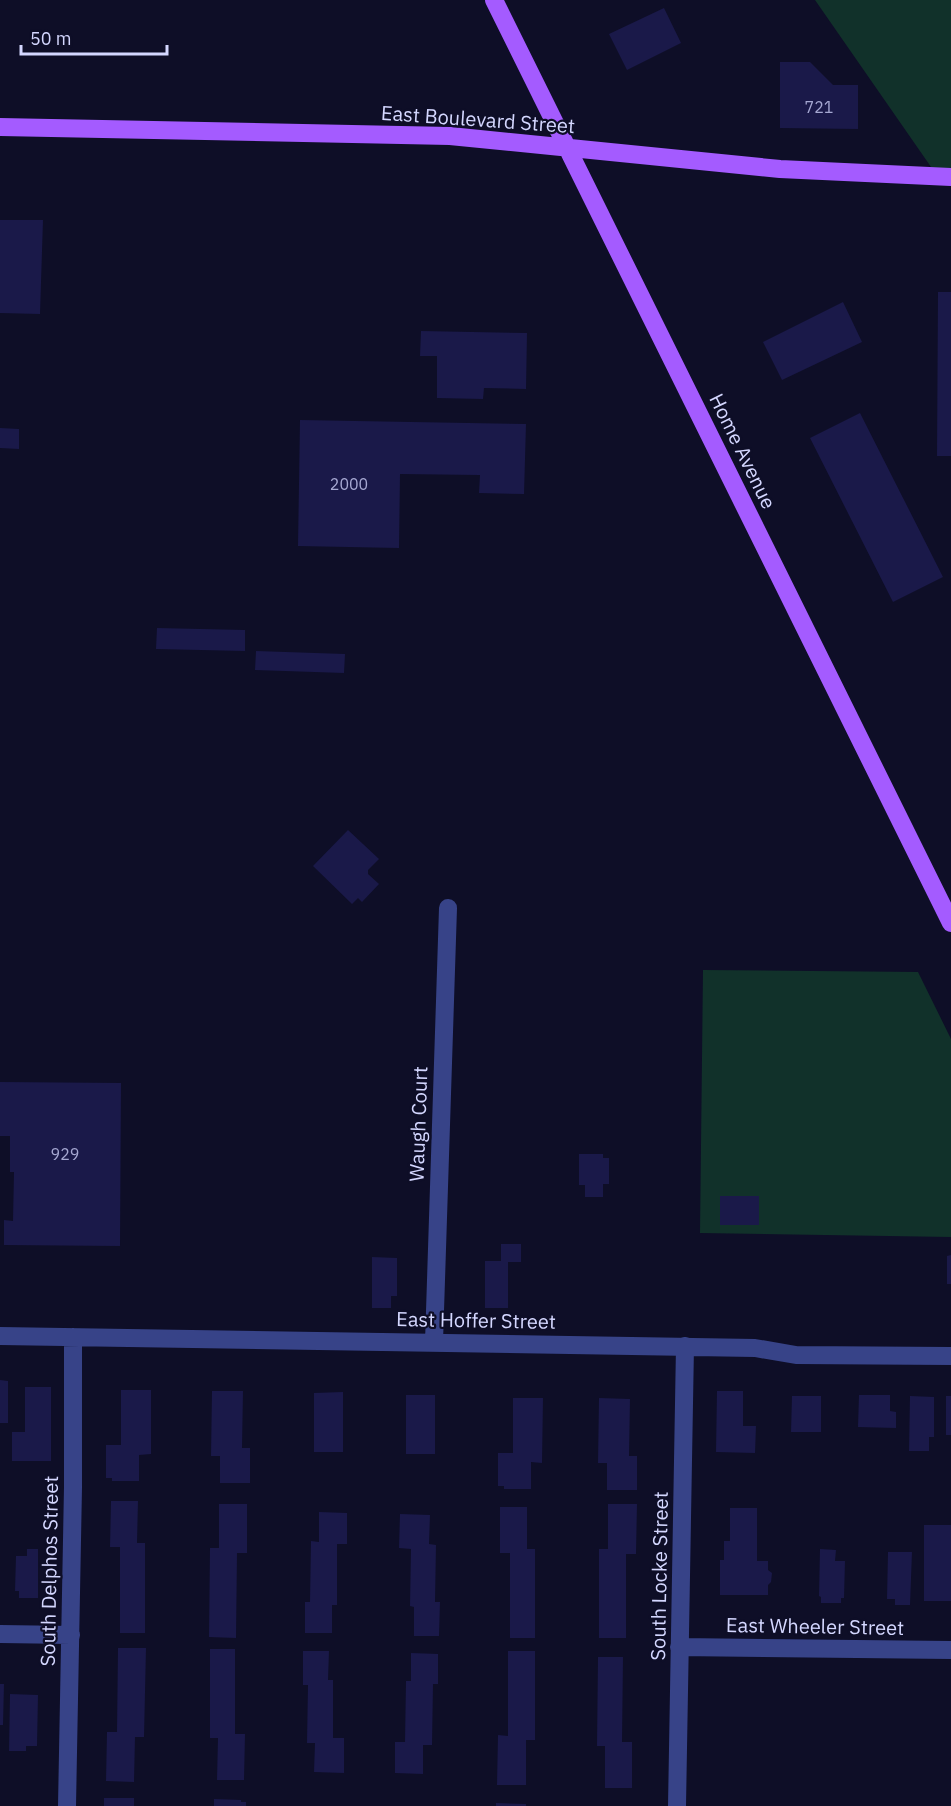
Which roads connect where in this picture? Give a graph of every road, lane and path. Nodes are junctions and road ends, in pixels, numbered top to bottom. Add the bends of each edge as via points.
1 (494, 0) edge
2 (0, 127) edge
3 (568, 148) junction
4 (951, 177) edge
5 (448, 908) dead end
6 (951, 923) edge
7 (0, 1336) edge
8 (73, 1337) junction
9 (434, 1342) junction
10 (685, 1346) junction
11 (951, 1356) edge
12 (0, 1634) edge
13 (71, 1635) junction
14 (679, 1647) junction
15 (951, 1650) edge
16 (68, 1806) edge
17 (677, 1806) edge

1 - 3 main road, Home Avenue
2 - 3 main road, East Boulevard Street via 450,136
3 - 4 main road, East Boulevard Street via 780,169
3 - 6 main road, Home Avenue
5 - 9 street, Waugh Court
7 - 8 street, East Hoffer Street
8 - 9 street, East Hoffer Street
8 - 13 street, South Delphos Street
9 - 10 street, East Hoffer Street
10 - 11 street, East Hoffer Street via 755,1348 796,1355
10 - 14 street, South Locke Street
12 - 13 street
13 - 16 street, South Delphos Street
14 - 15 street, East Wheeler Street
14 - 17 street, South Locke Street

